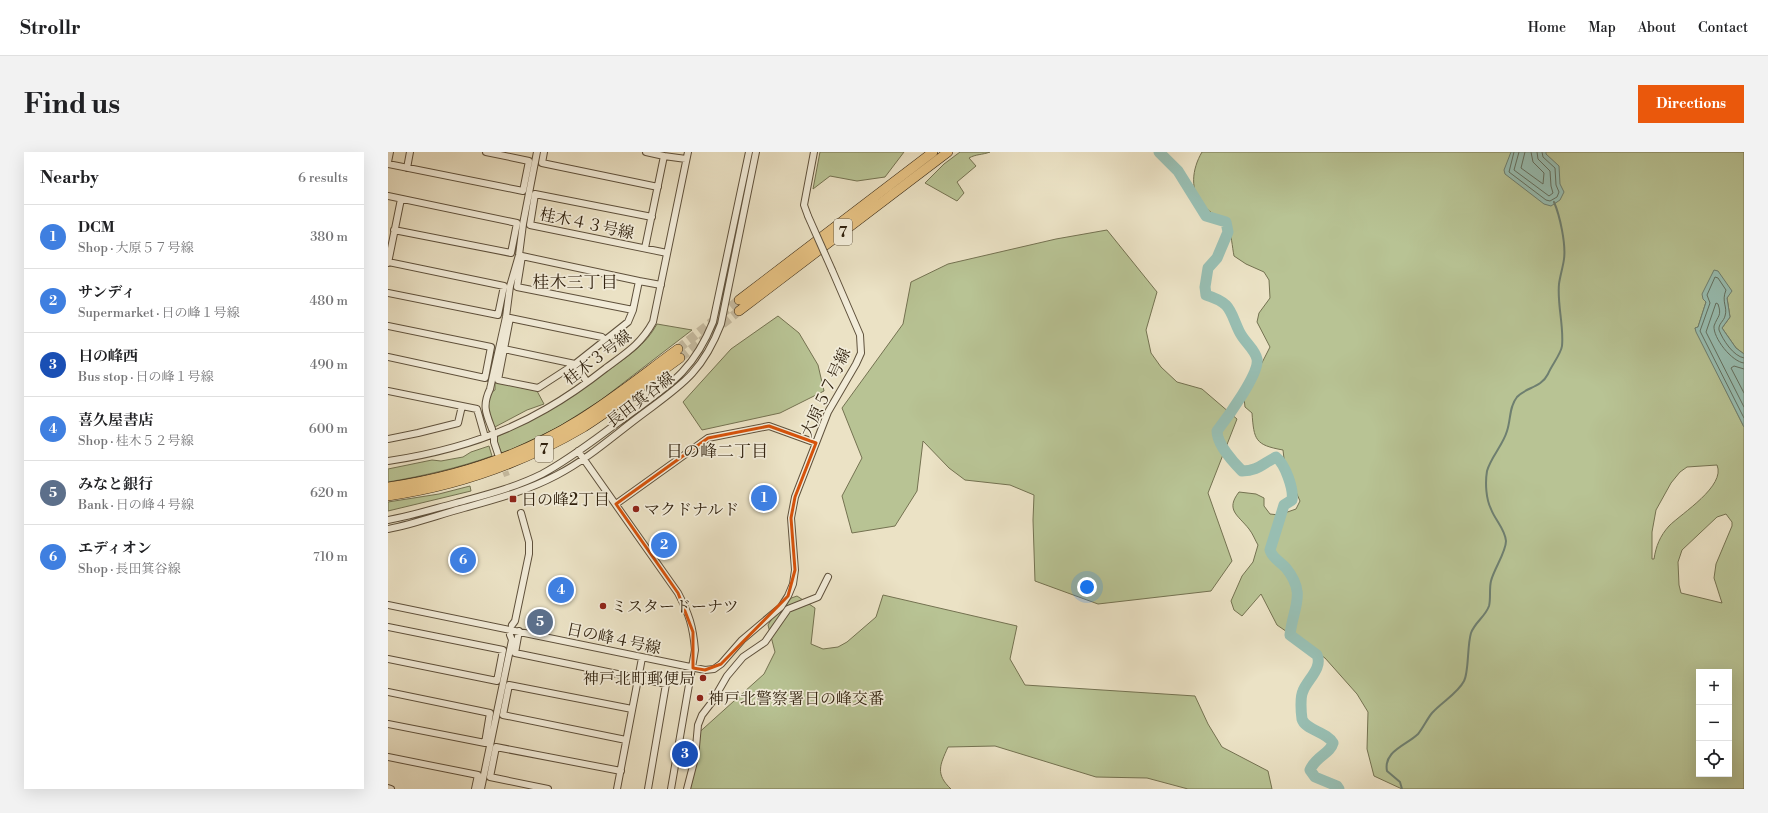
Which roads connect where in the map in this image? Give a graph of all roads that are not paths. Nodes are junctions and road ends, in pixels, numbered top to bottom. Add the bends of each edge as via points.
1 (390, 152) edge
2 (410, 152) edge
3 (486, 152) edge
4 (538, 152) edge
5 (544, 152) edge
6 (646, 152) edge
7 (688, 152) edge
8 (749, 152) edge
9 (756, 152) edge
10 (814, 152) edge
11 (933, 152) edge
12 (948, 152) edge
13 (664, 156) junction
14 (686, 160) junction
15 (388, 163) edge
16 (407, 168) junction
17 (658, 187) junction
18 (388, 196) edge
19 (401, 199) junction
20 (652, 217) junction
21 (394, 230) junction
22 (644, 248) junction
23 (667, 253) junction
24 (388, 263) edge
25 (639, 281) junction
26 (660, 285) junction
27 (388, 293) edge
28 (738, 300) tunnel mouth
29 (633, 310) junction
30 (739, 311) tunnel mouth
31 (388, 326) edge
32 (606, 340) junction
33 (504, 349) junction
34 (388, 357) edge
35 (575, 364) junction
36 (587, 382) junction
37 (388, 391) edge
38 (462, 406) junction
39 (492, 429) dead end
40 (494, 436) dead end
41 (485, 437) junction
42 (388, 439) edge
43 (816, 443) junction
44 (578, 451) junction
45 (498, 454) dead end
46 (583, 459) junction
47 (388, 461) edge
48 (388, 487) edge
49 (388, 496) edge
50 (616, 504) junction
51 (521, 513) dead end
52 (388, 520) edge
53 (388, 529) edge
54 (828, 577) dead end
55 (388, 605) edge
56 (770, 617) junction
57 (512, 625) dead end
58 (775, 625) junction
59 (388, 627) edge
60 (519, 632) junction
61 (510, 635) dead end
62 (642, 658) junction
63 (388, 659) edge
64 (693, 668) junction
65 (638, 678) junction
66 (388, 692) edge
67 (632, 709) junction
68 (388, 724) edge
69 (626, 740) junction
70 (388, 757) edge
71 (620, 771) junction
72 (688, 786) edge
73 (388, 788) edge
74 (391, 789) edge
75 (475, 789) edge
76 (481, 789) edge
77 (548, 789) edge
78 (618, 789) edge
79 (648, 789) edge
80 (671, 789) edge

1 - 15 street
2 - 16 street
3 - 16 street via 529,161 523,191
4 - 39 street via 506,317 484,405
5 - 17 street via 542,163
6 - 13 street
7 - 14 street, 桂木３号線
8 - 44 street, 長田箕谷線 via 719,301 706,340 695,358 669,386
9 - 46 street, 長田箕谷線 via 720,324 703,361 687,381
10 - 43 street, 大原５７号線, bridge via 804,205 860,335 860,353 856,364 828,412
11 - 28 highway, 7
12 - 30 highway, 7
13 - 14 street
13 - 17 street
14 - 23 street, 桂木３号線
15 - 16 street
17 - 20 street
18 - 19 street
19 - 21 street
19 - 21 street via 517,223 510,253
20 - 22 street
20 - 22 street, 桂木４３号線 via 535,194 530,225
21 - 24 street
22 - 23 street, 桂木４３号線
23 - 26 street, 桂木３号線
24 - 27 street via 504,286 498,315
25 - 26 street
25 - 29 street
25 - 29 street via 522,256 517,287
26 - 36 street, 桂木３号線 via 653,322 646,335
29 - 32 street via 628,322
31 - 34 street via 492,347 485,378
32 - 33 street via 602,337 510,318
32 - 35 street
33 - 35 street
33 - 35 street via 498,380 538,388
35 - 36 street
36 - 41 street, 桂木３号線 via 546,410
37 - 38 street
38 - 41 street via 477,409
38 - 42 street via 458,423
40 - 45 street
41 - 47 street, 桂木３号線 via 425,456
43 - 50 street via 769,426 708,438
43 - 56 street, 大原５７号線 via 795,497 791,518 793,584 781,607
44 - 46 street
44 - 52 street, 長田箕谷線 via 541,474 508,488
46 - 50 street
46 - 53 street, 長田箕谷線 via 553,477 509,496 418,523
48 - 49 highway, 7 via 447,476 517,452 579,420 679,354 584,427 518,461 449,484
50 - 64 street via 678,593 689,614 695,650
51 - 57 street via 529,542 529,554
54 - 58 street via 818,597 788,609
55 - 60 street, 日の峰４号線
56 - 58 street
56 - 64 street, 大原５７号線 via 742,640 714,669
58 - 72 street via 765,642 743,657 731,671 702,715
59 - 63 street via 503,650 497,681
60 - 62 street, 日の峰４号線
60 - 65 street via 515,653
61 - 76 street via 512,640
62 - 64 street, 日の峰４号線
62 - 65 street
64 - 80 street
65 - 67 street
65 - 79 street via 666,684
66 - 68 street via 490,713 484,743
67 - 69 street
67 - 69 street via 509,685 503,715
69 - 71 street
70 - 75 street via 478,775
71 - 77 street via 496,747 490,777
71 - 78 street
73 - 74 street

